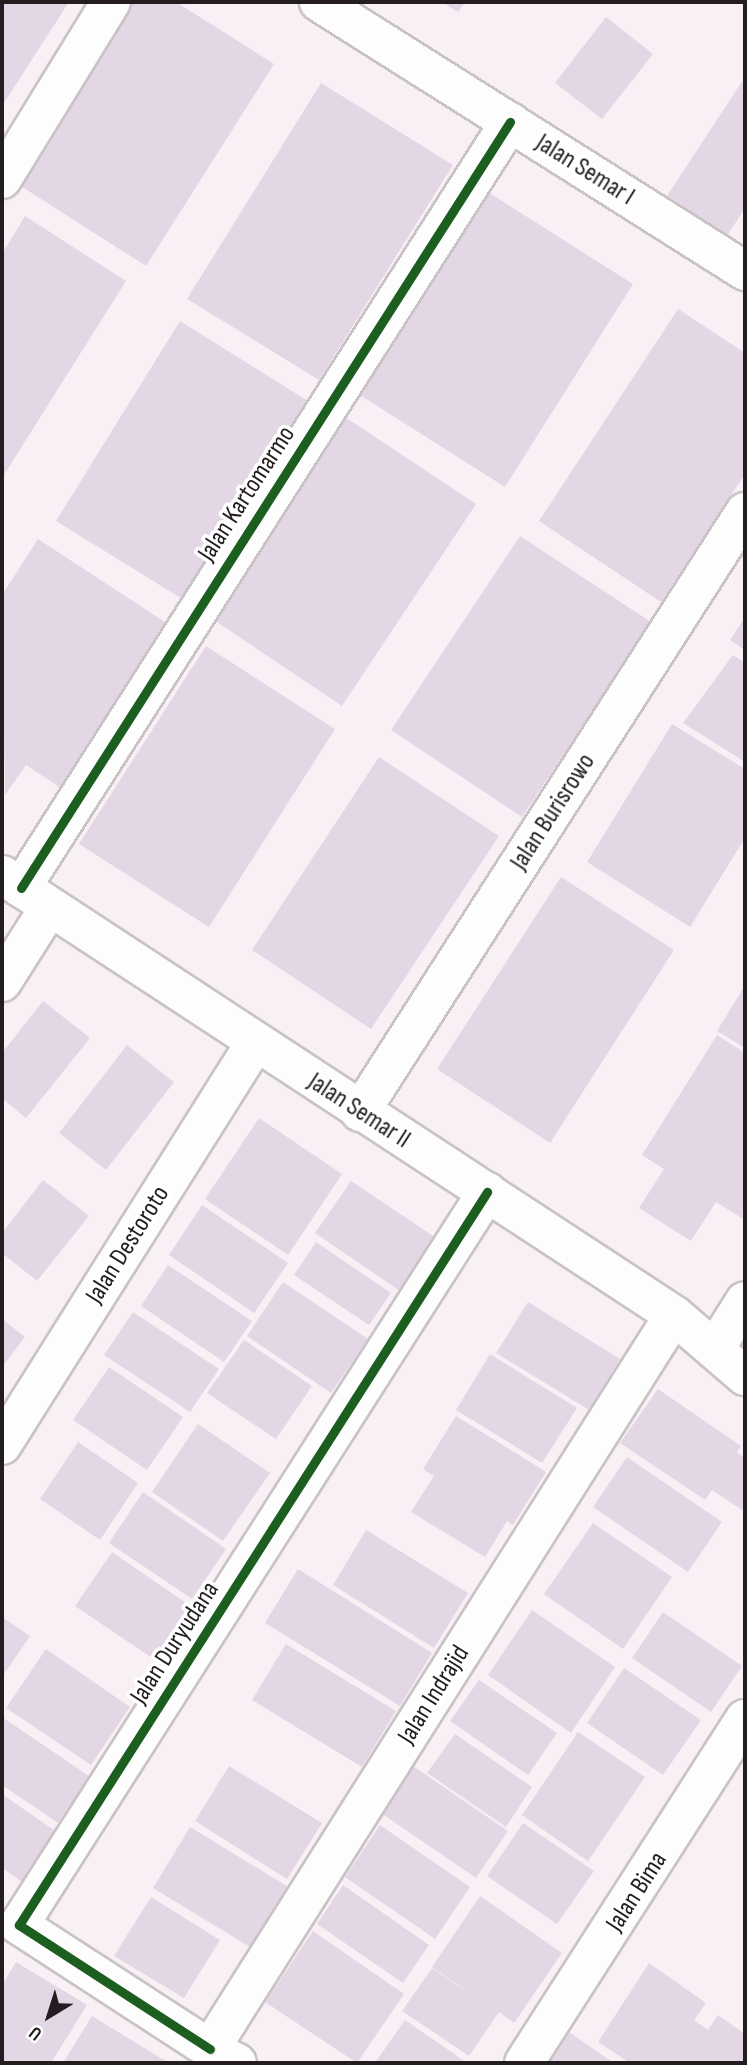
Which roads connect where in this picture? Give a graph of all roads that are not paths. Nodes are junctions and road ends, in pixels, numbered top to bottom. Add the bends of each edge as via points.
1 (111, 2) edge
2 (319, 2) edge
3 (510, 122) junction
4 (2, 179) edge
5 (745, 271) edge
6 (745, 512) edge
7 (24, 890) edge
8 (2, 982) edge
9 (255, 1044) junction
10 (360, 1112) junction
11 (487, 1192) junction
12 (745, 1301) edge
13 (674, 1315) junction
14 (716, 1347) junction
15 (745, 1376) edge
16 (2, 1445) edge
17 (745, 1719) edge
18 (223, 2056) edge
19 (524, 2063) edge

1 - 4 street
2 - 3 street, Jalan Semar I
3 - 5 street, Jalan Semar I
3 - 7 street, Jalan Kartomarmo
6 - 10 street, Jalan Burisrowo
7 - 8 street, Jalan Kartomarmo
7 - 9 street, Jalan Semar II
9 - 10 street, Jalan Semar II
9 - 16 street, Jalan Destoroto
10 - 11 street, Jalan Semar II
11 - 13 street, Jalan Semar II
11 - 18 street, Jalan Duryudana via 19,1925
12 - 14 street
13 - 14 street, Jalan Semar II
13 - 18 street, Jalan Indrajid
14 - 15 street
17 - 19 street, Jalan Bima

